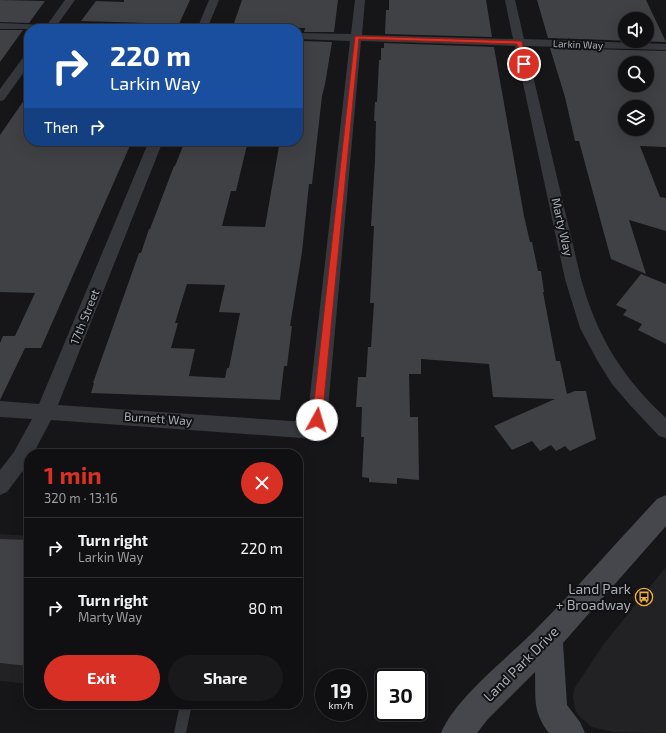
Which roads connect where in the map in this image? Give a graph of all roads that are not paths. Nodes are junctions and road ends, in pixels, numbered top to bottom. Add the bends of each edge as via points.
1 (70, 0) edge
2 (214, 0) edge
3 (360, 0) edge
4 (510, 0) edge
5 (52, 24) edge
6 (204, 24) edge
7 (0, 26) edge
8 (24, 27) edge
9 (303, 36) edge
10 (357, 38) junction
11 (520, 42) junction
12 (666, 47) edge
13 (24, 64) edge
14 (0, 97) edge
15 (154, 146) edge
16 (0, 409) edge
17 (46, 411) junction
18 (666, 430) edge
19 (26, 449) edge
20 (24, 452) edge
21 (0, 486) edge
22 (666, 507) edge
23 (548, 638) junction
24 (185, 709) edge
25 (180, 733) edge
26 (457, 733) edge
27 (569, 733) edge

1 - 5 street
2 - 6 street
3 - 10 street
4 - 11 street, Marty Way
7 - 8 street
9 - 10 street, Larkin Way
10 - 11 street, Larkin Way
10 - 17 street, Burnett Way via 316,431
11 - 12 street, Larkin Way
11 - 18 street, Marty Way via 586,322 620,382 641,408
13 - 14 street
15 - 17 street, 17th Street
16 - 17 street, Burnett Way
17 - 19 street, 17th Street
20 - 21 street, 17th Street
22 - 23 main road, Land Park Drive
23 - 26 main road, Land Park Drive via 477,708
23 - 27 main road via 552,711
24 - 25 lane

